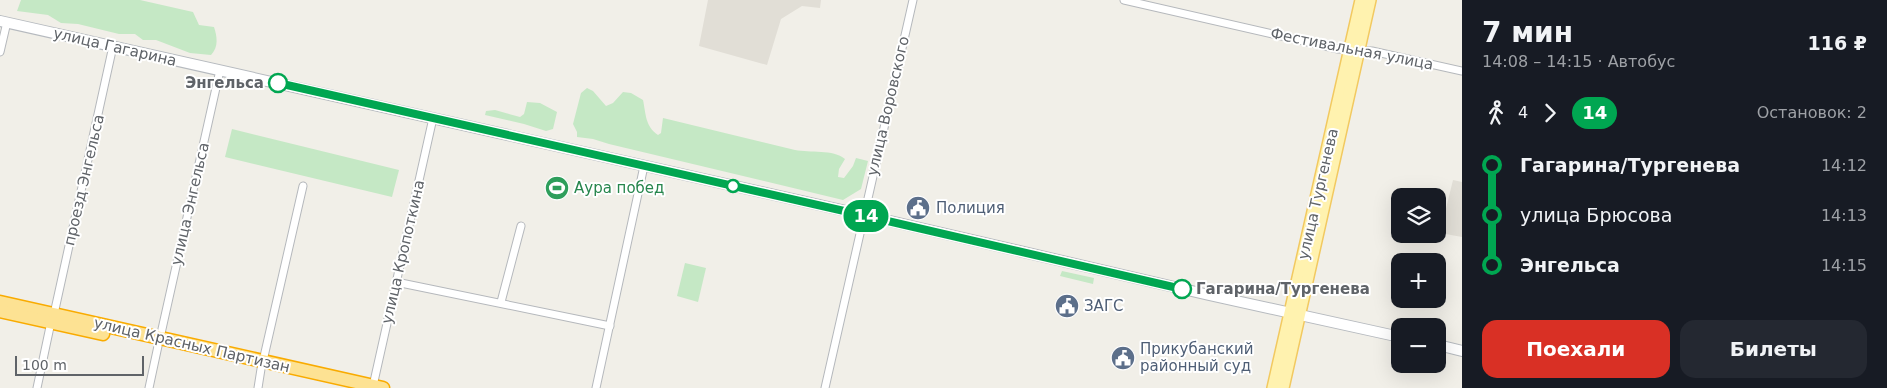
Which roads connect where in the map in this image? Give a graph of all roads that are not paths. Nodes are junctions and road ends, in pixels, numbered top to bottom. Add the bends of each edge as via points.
1 (913, 0) edge
2 (1124, 0) edge
3 (1361, 0) edge
4 (1370, 0) edge
5 (3, 22) edge
6 (113, 46) junction
7 (1354, 51) junction
8 (0, 52) edge
9 (220, 70) junction
10 (1462, 71) edge
11 (433, 118) junction
12 (644, 166) junction
13 (303, 186) dead end
14 (864, 215) junction
15 (521, 226) dead end
16 (396, 282) junction
17 (0, 302) edge
18 (501, 302) junction
19 (0, 311) edge
20 (1295, 313) junction
21 (52, 318) junction
22 (610, 326) junction
23 (1391, 335) edge
24 (159, 342) junction
25 (1446, 347) edge
26 (1462, 351) edge
27 (262, 365) junction
28 (378, 387) edge
29 (37, 388) edge
30 (149, 388) edge
31 (258, 388) edge
32 (346, 388) edge
33 (596, 388) edge
34 (825, 388) edge
35 (1273, 388) edge
36 (1283, 388) edge

1 - 14 street, улица Воровского
2 - 7 street, Фестивальная улица
3 - 7 main road, улица Тургенева
4 - 7 main road, улица Тургенева
5 - 6 street, улица Гагарина
5 - 8 street
6 - 9 street, улица Гагарина
6 - 21 street, проезд Энгельса
7 - 10 street, Фестивальная улица via 1372,51
7 - 20 main road, улица Тургенева
9 - 11 street, улица Гагарина
9 - 24 street, улица Энгельса
11 - 12 street, улица Гагарина
11 - 16 street, улица Кропоткина
12 - 14 street, улица Гагарина
12 - 22 street
13 - 27 street
14 - 20 street, улица Гагарина
14 - 34 street, улица Воровского
15 - 18 street
16 - 18 street
16 - 28 street, улица Кропоткина
17 - 21 highway, улица Красных Партизан
18 - 22 street
19 - 21 highway, улица Красных Партизан
20 - 23 street, улица Гагарина
20 - 35 main road, улица Тургенева
20 - 36 main road, улица Тургенева
21 - 24 highway, улица Красных Партизан
21 - 29 street, проезд Энгельса
22 - 33 street
24 - 27 highway, улица Красных Партизан
24 - 30 street, улица Энгельса
25 - 26 street
27 - 28 highway, улица Красных Партизан
27 - 31 street
27 - 32 highway, улица Красных Партизан

